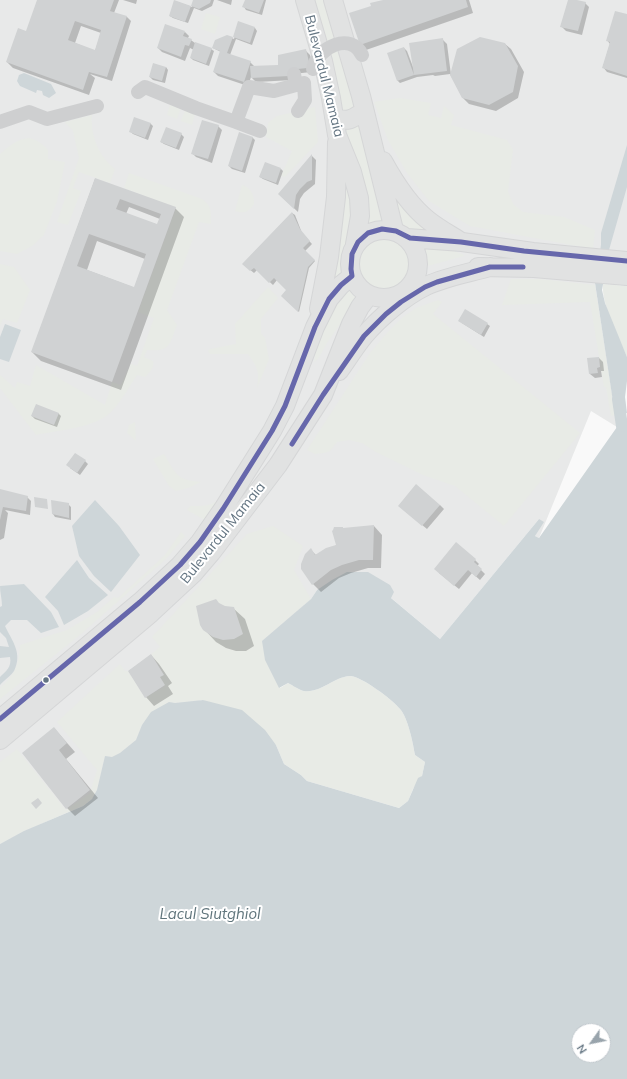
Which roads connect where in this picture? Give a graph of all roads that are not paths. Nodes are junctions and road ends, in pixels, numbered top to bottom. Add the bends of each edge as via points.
1 (305, 0) edge
2 (333, 0) edge
3 (362, 55) dead end
4 (313, 69) dead end
5 (138, 92) dead end
6 (362, 104) junction
7 (97, 106) dead end
8 (298, 110) dead end
9 (0, 122) edge
10 (236, 122) junction
11 (335, 126) junction
12 (260, 131) dead end
13 (401, 234) junction
14 (462, 242) junction
15 (355, 244) junction
16 (627, 261) edge
17 (577, 264) junction
18 (490, 267) junction
19 (418, 273) junction
20 (352, 276) junction
21 (627, 276) edge
22 (369, 295) junction
23 (315, 327) junction
24 (322, 394) junction
25 (0, 719) edge
26 (0, 740) edge

1 - 11 main road, Bulevardul Mamaia via 323,61
2 - 6 main road, Bulevardul Mamaia
3 - 4 street, bridge via 353,45 331,45 320,54
5 - 10 street via 145,87
6 - 11 main road via 352,119
6 - 13 main road, Bulevardul Mamaia
6 - 14 main road via 372,137 393,180 429,221
7 - 9 street via 48,119 29,112
8 - 10 street via 305,100 304,83 295,80 274,91 249,87
10 - 12 street
11 - 15 main road, Bulevardul Mamaia via 359,198 360,216
11 - 23 main road via 336,197 329,257
13 - 14 main road
13 - 15 main road via 385,229 377,230 368,233
13 - 19 main road via 416,249
14 - 17 main road via 533,252
15 - 20 main road via 350,260
16 - 17 main road
17 - 18 main road via 534,268
17 - 21 main road
18 - 19 main road
18 - 24 main road via 437,282 401,302 364,336
19 - 22 main road via 409,288 395,297
20 - 22 main road via 359,287
20 - 23 main road, Bulevardul Mamaia via 329,299
22 - 24 main road, Bulevardul Mamaia via 350,324
23 - 25 main road, Bulevardul Mamaia via 285,406 272,431 200,542 180,565 140,602
24 - 26 main road, Bulevardul Mamaia via 278,465 193,574 151,613

